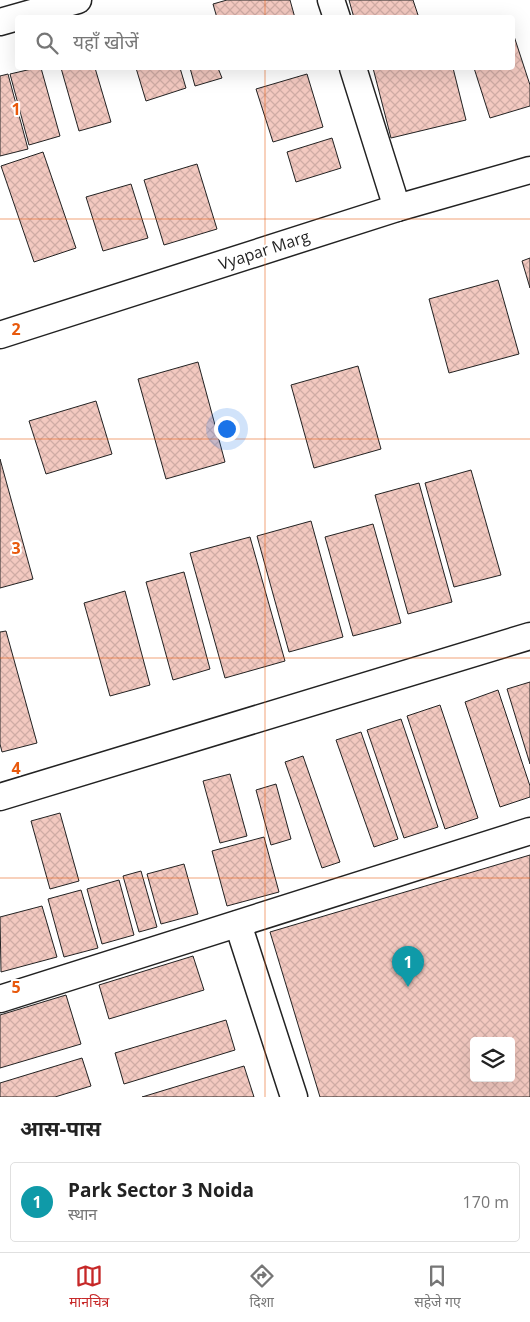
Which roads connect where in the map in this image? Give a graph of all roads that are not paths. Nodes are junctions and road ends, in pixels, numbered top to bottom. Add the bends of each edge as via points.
1 (76, 0) edge
2 (331, 0) edge
3 (24, 15) edge
4 (336, 15) edge
5 (15, 18) edge
6 (0, 22) edge
7 (354, 70) edge
8 (530, 170) edge
9 (398, 208) junction
10 (0, 335) edge
11 (530, 636) edge
12 (0, 797) edge
13 (530, 831) edge
14 (238, 924) junction
15 (0, 999) edge
16 (294, 1097) edge

1 - 3 street
2 - 4 street
5 - 6 street
7 - 9 street
8 - 9 street, Vyapar Marg
9 - 10 street, Vyapar Marg
11 - 12 street
13 - 14 street
14 - 15 street
14 - 16 street

